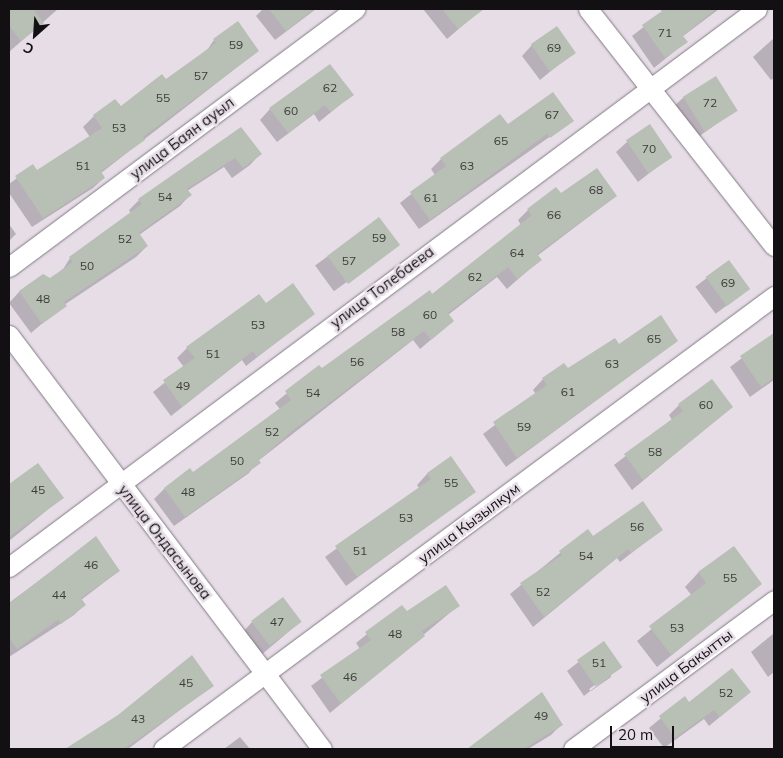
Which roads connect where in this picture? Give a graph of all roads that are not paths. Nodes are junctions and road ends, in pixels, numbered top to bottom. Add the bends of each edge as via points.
1 (355, 9) edge
2 (588, 9) edge
3 (757, 9) edge
4 (650, 87) junction
5 (774, 246) edge
6 (9, 267) edge
7 (774, 296) edge
8 (9, 335) edge
9 (120, 484) junction
10 (9, 567) edge
11 (774, 600) edge
12 (266, 674) junction
13 (163, 749) edge
14 (322, 749) edge
15 (573, 749) edge

1 - 6 street, улица Баян ауыл
2 - 4 street
3 - 4 street, улица Толебаева
4 - 5 street
4 - 9 street, улица Толебаева
7 - 12 street, улица Кызылкум
8 - 9 street, улица Ондасынова
9 - 10 street, улица Толебаева
9 - 12 street, улица Ондасынова
11 - 15 street, улица Бакытты
12 - 13 street, улица Кызылкум
12 - 14 street, улица Ондасынова

